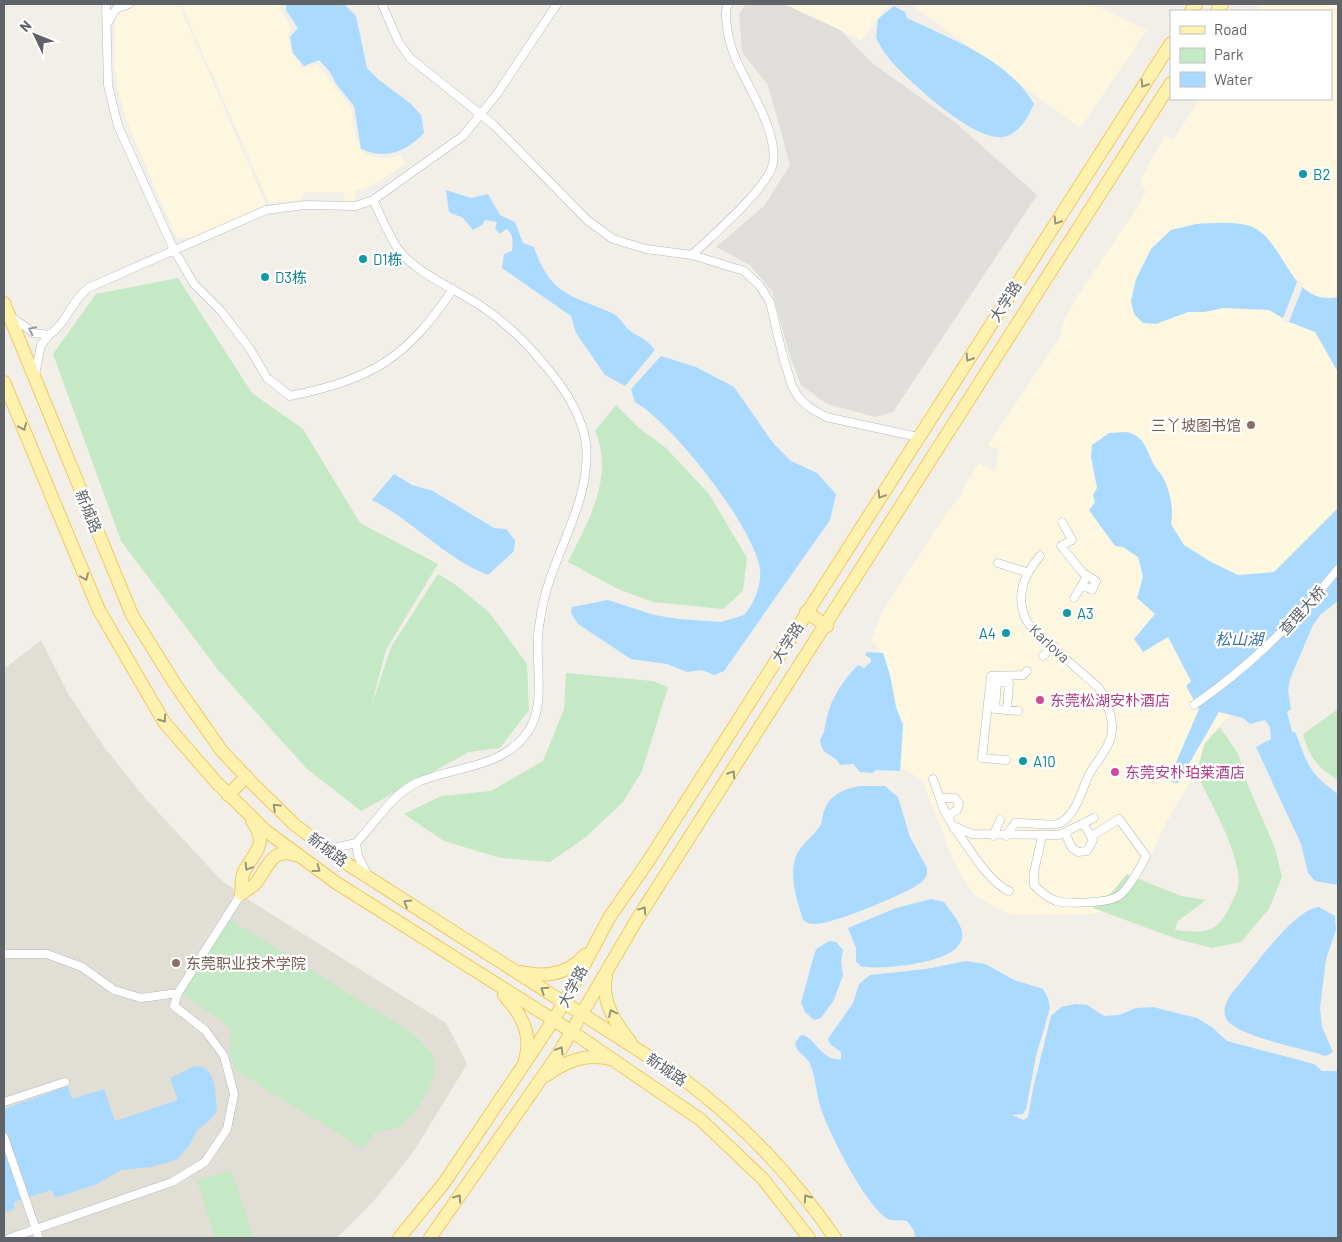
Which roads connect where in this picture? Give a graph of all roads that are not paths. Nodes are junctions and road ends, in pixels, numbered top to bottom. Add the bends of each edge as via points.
1 (106, 4) edge
2 (129, 4) edge
3 (382, 4) edge
4 (557, 4) edge
5 (729, 4) edge
6 (107, 26) junction
7 (1170, 45) edge
8 (1170, 85) edge
9 (481, 115) junction
10 (373, 200) junction
11 (174, 250) junction
12 (692, 255) junction
13 (452, 289) junction
14 (6, 309) edge
15 (49, 335) junction
16 (34, 378) junction
17 (4, 382) edge
18 (918, 437) junction
19 (1062, 522) dead end
20 (1040, 556) dead end
21 (998, 563) dead end
22 (1338, 569) edge
23 (1026, 572) junction
24 (1074, 598) dead end
25 (806, 612) junction
26 (826, 626) junction
27 (1054, 633) dead end
28 (1051, 644) junction
29 (1044, 656) dead end
30 (1027, 671) dead end
31 (1006, 677) junction
32 (1194, 705) dead end
33 (1007, 710) junction
34 (1018, 711) dead end
35 (1006, 760) dead end
36 (246, 777) junction
37 (934, 779) dead end
38 (228, 795) junction
39 (940, 798) junction
40 (245, 811) junction
41 (947, 816) junction
42 (1094, 818) dead end
43 (1000, 820) dead end
44 (1083, 823) junction
45 (953, 826) junction
46 (1065, 833) junction
47 (993, 836) junction
48 (1006, 836) junction
49 (1042, 836) junction
50 (1092, 836) junction
51 (356, 843) junction
52 (320, 844) junction
53 (300, 857) junction
54 (371, 880) junction
55 (1009, 891) dead end
56 (241, 894) junction
57 (596, 941) junction
58 (4, 954) edge
59 (505, 965) junction
60 (608, 968) junction
61 (488, 980) junction
62 (178, 993) junction
63 (564, 1003) junction
64 (582, 1014) junction
65 (553, 1021) junction
66 (571, 1032) junction
67 (639, 1050) junction
68 (615, 1060) junction
69 (523, 1066) junction
70 (66, 1082) dead end
71 (538, 1084) junction
72 (4, 1102) edge
73 (4, 1137) edge
74 (36, 1229) junction
75 (434, 1235) edge
76 (10, 1238) edge
77 (39, 1238) edge
78 (399, 1238) edge
79 (809, 1238) edge
80 (835, 1238) edge

1 - 6 street
2 - 6 street via 116,9
3 - 9 street via 398,41 410,58
4 - 9 street
5 - 12 street via 726,7 727,28 736,61 755,95 773,142 770,171 744,204
6 - 11 street via 108,85 118,126
7 -> 18 main road, 大学路
8 - 26 main road, 大学路
9 - 10 street via 463,136
9 - 12 street via 494,124 587,220 613,239 646,249
10 - 11 street via 356,206 305,205 266,210
10 - 13 street via 398,250
11 - 13 street via 194,284 221,311 267,378 290,396 357,378 396,356 424,328
11 - 15 street via 88,288 58,329
12 - 18 street via 744,271 760,286 770,302 792,386 810,408 826,417
13 - 51 street via 517,334 565,393 582,427 586,446 584,481 548,584 538,630 536,713 526,736 509,753 415,783
15 -> 14 street via 34,333
14 - 16 main road, 新城路
15 - 16 street via 41,345
16 - 36 main road, 新城路 via 132,615 200,721
17 -> 38 main road, 新城路 via 99,610 164,722
18 -> 25 main road, 大学路
19 - 24 street via 1072,540 1061,546 1096,581 1092,590 1082,585
20 - 23 street
21 - 23 street
22 - 32 street, 查理大桥 via 1256,657
23 - 28 street, Karlova via 1020,593 1026,621
25 - 26 main road
25 - 57 main road, 大学路
60 -> 26 main road, 大学路
27 - 28 street
28 - 29 street
28 - 48 street, Karlova via 1099,688 1107,703 1112,725 1109,744 1089,774 1085,790 1073,810 1057,824 1015,823
30 - 31 street via 1023,676
31 - 33 street via 1009,683
31 - 33 street via 997,682 995,709
31 - 35 street via 991,676 982,758
33 - 34 street
36 - 38 main road
52 -> 36 main road, 新城路
37 - 39 street
38 - 40 main road, 新城路
39 - 41 street
39 - 41 street via 955,798 959,803 956,810
40 - 53 main road, 新城路
40 -> 56 main road via 260,840 242,876
41 - 45 street
42 - 44 street
43 - 47 street
44 - 46 street
44 - 50 street
45 - 47 street via 972,834
45 - 55 street via 988,876
46 - 49 street
46 - 50 street via 1072,848 1078,852 1087,851
47 - 48 street
48 - 49 street
49 - 50 street via 1034,885 1057,901 1078,902 1118,896 1126,889 1146,856 1119,819
51 - 52 street via 334,848
51 - 54 street via 363,867
52 - 54 main road, 新城路
53 - 56 main road via 290,853 277,856 254,884
53 -> 61 main road, 新城路
59 -> 54 main road, 新城路
56 - 62 street
57 - 59 main road via 577,962 554,975 524,973
57 - 63 main road, 大学路
58 - 62 street via 46,954 82,967 114,990 141,998
63 -> 59 main road, 新城路
60 - 64 main road, 大学路
67 -> 60 main road via 619,1026 606,1001 604,984
61 - 65 main road, 新城路
61 - 69 main road via 512,1004 525,1025 528,1047
62 - 74 street via 174,1006 205,1030 224,1056 234,1094 227,1129 205,1162 172,1182
63 - 64 main road, 新城路
63 - 65 main road, 大学路
64 - 66 main road, 大学路
64 - 67 main road, 新城路
65 - 66 main road, 新城路
65 - 69 main road, 大学路
66 - 68 main road, 新城路
71 -> 66 main road, 大学路
80 -> 67 main road, 新城路 via 801,1190 741,1126 682,1078
68 - 71 main road via 599,1057 577,1059 554,1070
68 - 79 main road, 新城路 via 701,1120 731,1146 763,1179
69 - 78 main road, 大学路 via 444,1183
70 - 72 street
75 -> 71 main road, 大学路
73 - 74 street
74 - 76 street
74 - 77 street

